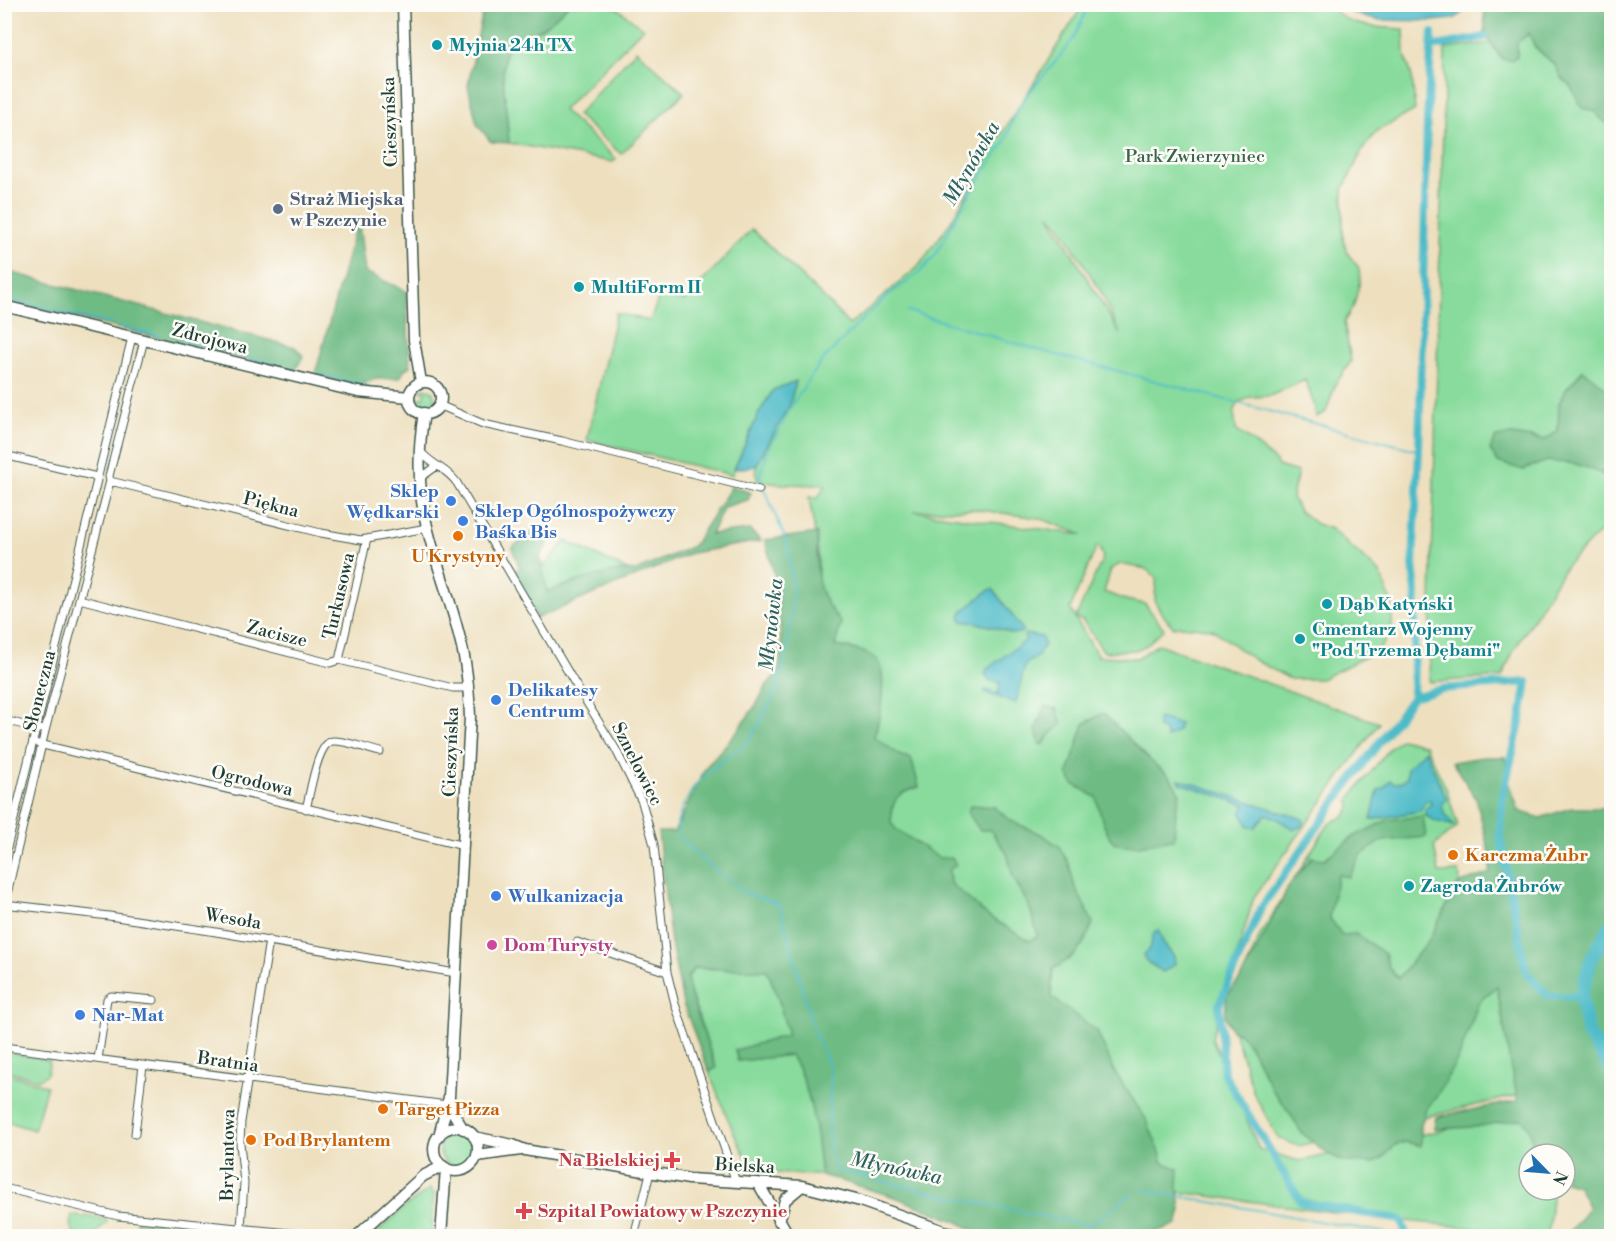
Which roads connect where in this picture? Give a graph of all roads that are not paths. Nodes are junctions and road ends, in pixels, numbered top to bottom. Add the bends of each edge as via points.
1 (403, 4) edge
2 (4, 306) edge
3 (132, 337) junction
4 (144, 340) junction
5 (421, 382) junction
6 (409, 397) junction
7 (439, 405) junction
8 (424, 414) junction
9 (420, 451) junction
10 (4, 455) edge
11 (438, 466) junction
12 (98, 477) junction
13 (420, 478) junction
14 (109, 480) junction
15 (759, 490) dead end
16 (427, 528) junction
17 (367, 539) junction
18 (79, 599) junction
19 (339, 660) junction
20 (469, 688) junction
21 (4, 720) edge
22 (37, 729) junction
23 (45, 731) junction
24 (33, 743) junction
25 (42, 745) junction
26 (380, 752) dead end
27 (306, 809) junction
28 (464, 846) junction
29 (4, 860) edge
30 (5, 905) edge
31 (269, 940) junction
32 (577, 942) dead end
33 (667, 972) junction
34 (456, 973) junction
35 (154, 1000) dead end
36 (4, 1047) edge
37 (98, 1059) junction
38 (143, 1065) junction
39 (247, 1079) junction
40 (448, 1101) junction
41 (463, 1129) junction
42 (135, 1134) dead end
43 (439, 1136) junction
44 (474, 1137) junction
45 (525, 1150) junction
46 (435, 1152) junction
47 (477, 1156) junction
48 (444, 1167) junction
49 (459, 1171) junction
50 (651, 1173) junction
51 (423, 1176) junction
52 (736, 1182) junction
53 (758, 1183) junction
54 (802, 1186) junction
55 (4, 1188) edge
56 (445, 1189) junction
57 (779, 1221) junction
58 (241, 1228) junction
59 (319, 1236) edge
60 (357, 1236) edge
61 (441, 1236) edge
62 (634, 1236) edge
63 (789, 1236) edge
64 (958, 1236) edge

1 - 5 main road, Cieszyńska via 414,340
2 - 3 main road, Zdrojowa
3 - 4 main road, Zdrojowa
3 - 12 street, Słoneczna
4 - 6 main road, Zdrojowa via 358,392
4 - 14 street, Słoneczna
5 - 6 main road
5 - 7 main road via 437,388
6 - 8 main road via 413,408
7 - 8 main road
7 - 15 street via 483,424
8 - 9 main road, Cieszyńska
9 - 11 street, Sznelowiec
9 - 13 main road, Cieszyńska
10 - 12 street
11 - 13 street
11 - 33 street, Sznelowiec via 457,483 638,792 654,844
12 - 14 street via 106,473
12 - 14 street via 102,485
12 - 22 street, Słoneczna
13 - 16 main road, Cieszyńska
14 - 17 street, Piękna via 321,533
14 - 18 street, Słoneczna
16 - 17 street, Piękna
16 - 20 main road, Cieszyńska via 461,639
17 - 19 street, Turkusowa
18 - 19 street, Zacisze via 330,663
18 - 23 street, Słoneczna
19 - 20 street, Zacisze via 453,688
20 - 28 main road, Cieszyńska
21 - 22 street
22 - 23 street
22 - 24 street, Słoneczna
23 - 25 street, Słoneczna
24 - 25 street, Ogrodowa
24 - 29 street, Słoneczna
25 - 27 street, Ogrodowa
25 - 30 street, Słoneczna
26 - 27 street via 328,742 320,755
27 - 28 street, Ogrodowa
28 - 34 main road, Cieszyńska
30 - 31 street, Wesoła
31 - 34 street, Wesoła
31 - 39 street, Brylantowa
32 - 33 street
33 - 52 street, Sznelowiec
34 - 40 main road, Cieszyńska
35 - 37 street via 111,996 107,999
36 - 37 street, Bratnia
37 - 38 street, Bratnia
38 - 39 street, Bratnia
38 - 42 street
39 - 40 street, Bratnia
39 - 58 street, Brylantowa via 240,1132 244,1183
40 - 41 main road, Cieszyńska
40 - 43 main road, Cieszyńska
41 - 43 main road via 450,1129
41 - 44 main road
43 - 46 main road
44 - 45 main road, Bielska
44 - 47 main road
45 - 47 main road, Bielska
45 - 50 main road, Bielska
46 - 48 main road
46 - 51 main road
47 - 49 main road via 470,1166
48 - 49 main road
48 - 51 main road
48 - 56 main road
49 - 56 main road
50 - 52 main road, Bielska
50 - 62 street
51 - 60 main road
52 - 53 main road, Bielska
53 - 54 main road, Bielska
53 - 57 main road
54 - 57 main road via 785,1200
54 - 64 main road, Bielska via 860,1201
55 - 58 street via 118,1216
56 - 61 main road
57 - 63 main road
58 - 59 street

